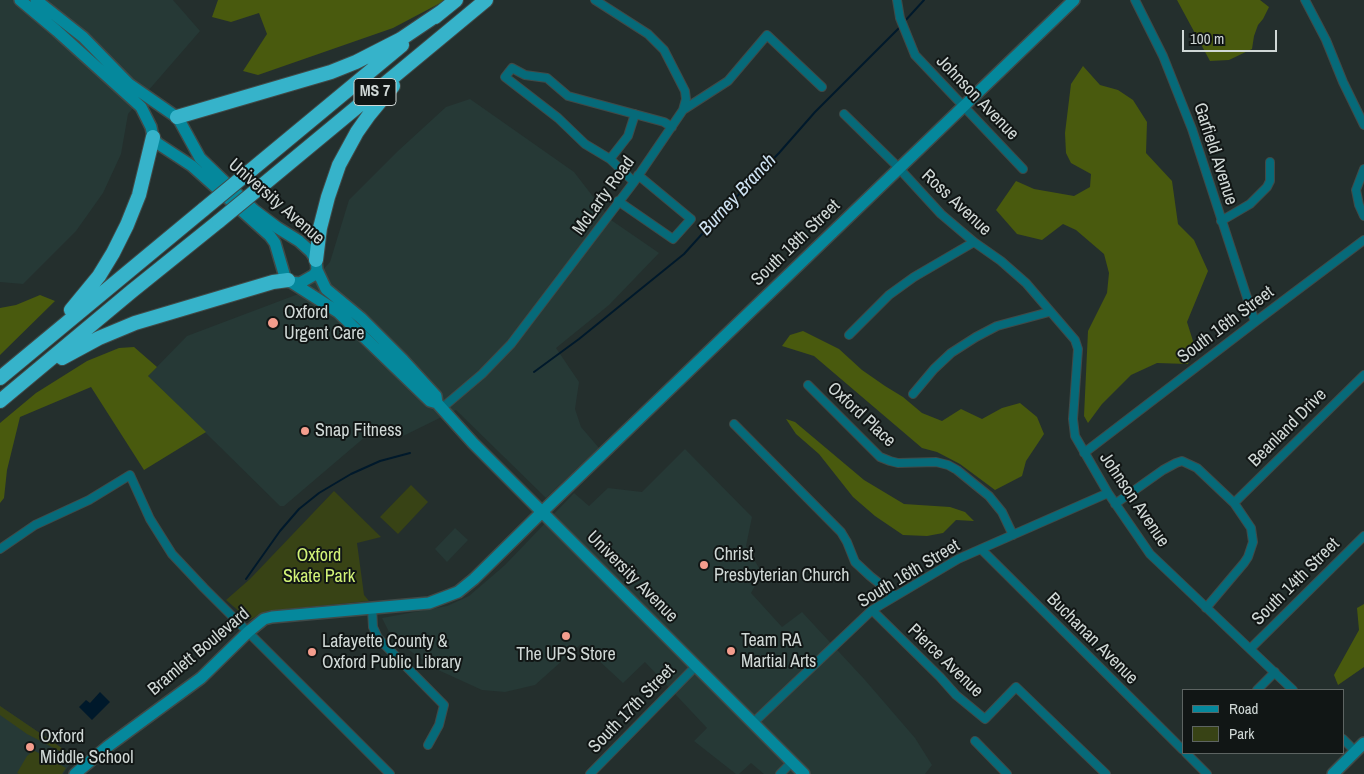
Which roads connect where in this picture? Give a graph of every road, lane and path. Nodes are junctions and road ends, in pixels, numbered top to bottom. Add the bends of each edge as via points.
1 (20, 0) edge
2 (36, 0) edge
3 (456, 0) edge
4 (486, 0) edge
5 (595, 0) edge
6 (897, 0) edge
7 (1074, 0) edge
8 (1135, 0) edge
9 (1305, 0) edge
10 (441, 12) junction
11 (418, 56) junction
12 (822, 87) dead end
13 (964, 106) junction
14 (683, 110) junction
15 (635, 114) junction
16 (844, 114) dead end
17 (174, 116) junction
18 (654, 120) junction
19 (1364, 123) edge
20 (672, 127) junction
21 (152, 132) junction
22 (663, 140) junction
23 (610, 159) junction
24 (1270, 162) dead end
25 (899, 169) junction
26 (1023, 169) dead end
27 (1364, 169) edge
28 (636, 178) junction
29 (618, 201) junction
30 (1364, 216) edge
31 (1221, 221) junction
32 (1364, 240) edge
33 (974, 242) junction
34 (316, 265) junction
35 (289, 281) junction
36 (1049, 312) junction
37 (1255, 322) junction
38 (849, 335) dead end
39 (39, 345) junction
40 (1364, 375) edge
41 (0, 378) edge
42 (29, 378) junction
43 (808, 385) dead end
44 (913, 394) dead end
45 (0, 402) edge
46 (439, 406) junction
47 (734, 424) dead end
48 (1084, 453) junction
49 (1108, 493) junction
50 (1234, 503) junction
51 (1115, 504) junction
52 (542, 512) junction
53 (1013, 535) junction
54 (1364, 536) edge
55 (0, 549) edge
56 (981, 549) junction
57 (895, 596) junction
58 (372, 608) junction
59 (1206, 608) junction
60 (872, 610) junction
61 (248, 632) junction
62 (1250, 649) junction
63 (696, 666) junction
64 (1275, 672) junction
65 (1258, 689) edge
66 (1292, 689) edge
67 (753, 723) junction
68 (1344, 740) edge
69 (974, 741) dead end
70 (1364, 743) edge
71 (428, 745) dead end
72 (1182, 749) edge
73 (1355, 751) junction
74 (1187, 754) edge
75 (1197, 754) edge
76 (1192, 759) junction
77 (792, 762) junction
78 (81, 772) edge
79 (390, 774) edge
80 (590, 774) edge
81 (780, 774) edge
82 (804, 774) edge
83 (1007, 774) edge
84 (1106, 774) edge
85 (1207, 774) edge
86 (1333, 774) edge

1 - 21 main road, University Avenue via 132,98 141,107
2 - 17 main road, University Avenue via 83,37 129,84
3 - 10 highway, MS 7
4 - 11 highway, MS 7
5 - 14 street via 661,45 686,91
6 - 13 street, Johnson Avenue via 900,18 915,55
7 - 13 main road, South 18th Street
8 - 31 street, Garfield Avenue via 1181,100
9 - 19 street
10 - 17 highway via 401,39 356,62
10 - 39 highway, MS 7, bridge
11 - 34 highway via 368,115 345,153 328,197
11 - 42 highway, MS 7, bridge
12 - 14 street via 767,35 728,81
13 - 25 main road, South 18th Street
13 - 26 street, Johnson Avenue
14 - 20 street, McLarty Road
15 - 18 street
15 - 23 street via 628,136
15 - 23 street via 568,96 547,78 525,75 512,68 505,77 558,118 585,144
16 - 25 street, Ross Avenue
17 - 21 main road via 154,121
17 - 34 main road, University Avenue via 200,158 254,210 311,252
18 - 20 street
18 - 22 street
20 - 22 street, McLarty Road
21 - 35 main road, University Avenue via 165,149 192,166 270,236
21 - 39 highway via 139,194 113,253 82,298
22 - 28 street, McLarty Road
23 - 28 street
24 - 31 street via 1268,187 1250,204
25 - 33 street, Ross Avenue via 941,214
25 - 52 main road, South 18th Street
27 - 30 street via 1356,190
28 - 29 street, McLarty Road
28 - 29 street via 691,219 673,239
29 - 46 street, McLarty Road via 511,344 482,374
31 - 37 street, Garfield Avenue
32 - 37 street, South 16th Street
33 - 36 street, Ross Avenue via 1026,283
33 - 38 street via 889,295
34 - 35 main road, University Avenue via 308,279 300,283
34 - 46 main road, University Avenue via 331,294 404,360 436,396
35 - 42 highway via 273,282 135,323 99,338
35 - 46 main road, University Avenue via 338,312
36 - 44 street via 997,326 976,337 951,353
36 - 48 street, Johnson Avenue via 1075,340 1078,349 1073,419 1075,436
37 - 48 street, South 16th Street
39 - 41 highway, MS 7
40 - 50 street, Beanland Drive
42 - 45 highway, MS 7
43 - 53 street, Oxford Place via 880,457 898,463 936,462 957,470 989,496 1002,512
46 - 52 main road, University Avenue
47 - 57 street via 841,532 855,562
48 - 49 street, Johnson Avenue
49 - 51 street, Johnson Avenue
49 - 53 street, South 16th Street
50 - 51 street via 1197,468 1182,461 1163,470
50 - 59 street via 1251,528 1253,542 1248,557
51 - 59 street, Johnson Avenue via 1150,554
52 - 58 main road, Bramlett Boulevard via 458,592 429,603
52 - 63 main road, University Avenue
53 - 56 street, South 16th Street
54 - 62 street, South 14th Street
55 - 61 street via 35,525 89,500 130,475 150,520 172,554
56 - 57 street, South 16th Street
56 - 72 street, Buchanan Avenue
57 - 60 street, South 16th Street
58 - 61 main road, Bramlett Boulevard via 272,617 264,619
58 - 71 street via 373,627 378,638 444,705 439,725
59 - 62 street, Johnson Avenue
60 - 67 street, South 16th Street
60 - 84 street, Pierce Avenue via 956,695 985,719 1016,687
61 - 78 main road, Bramlett Boulevard via 201,678
61 - 79 street
62 - 64 street, Johnson Avenue
63 - 67 main road, University Avenue
63 - 80 street, South 17th Street
64 - 65 street
64 - 66 street, Johnson Avenue
67 - 77 main road, University Avenue
68 - 73 street
69 - 83 street
70 - 73 main road
73 - 86 main road
74 - 76 street
75 - 76 street
76 - 85 street
77 - 81 street
77 - 82 main road, University Avenue

